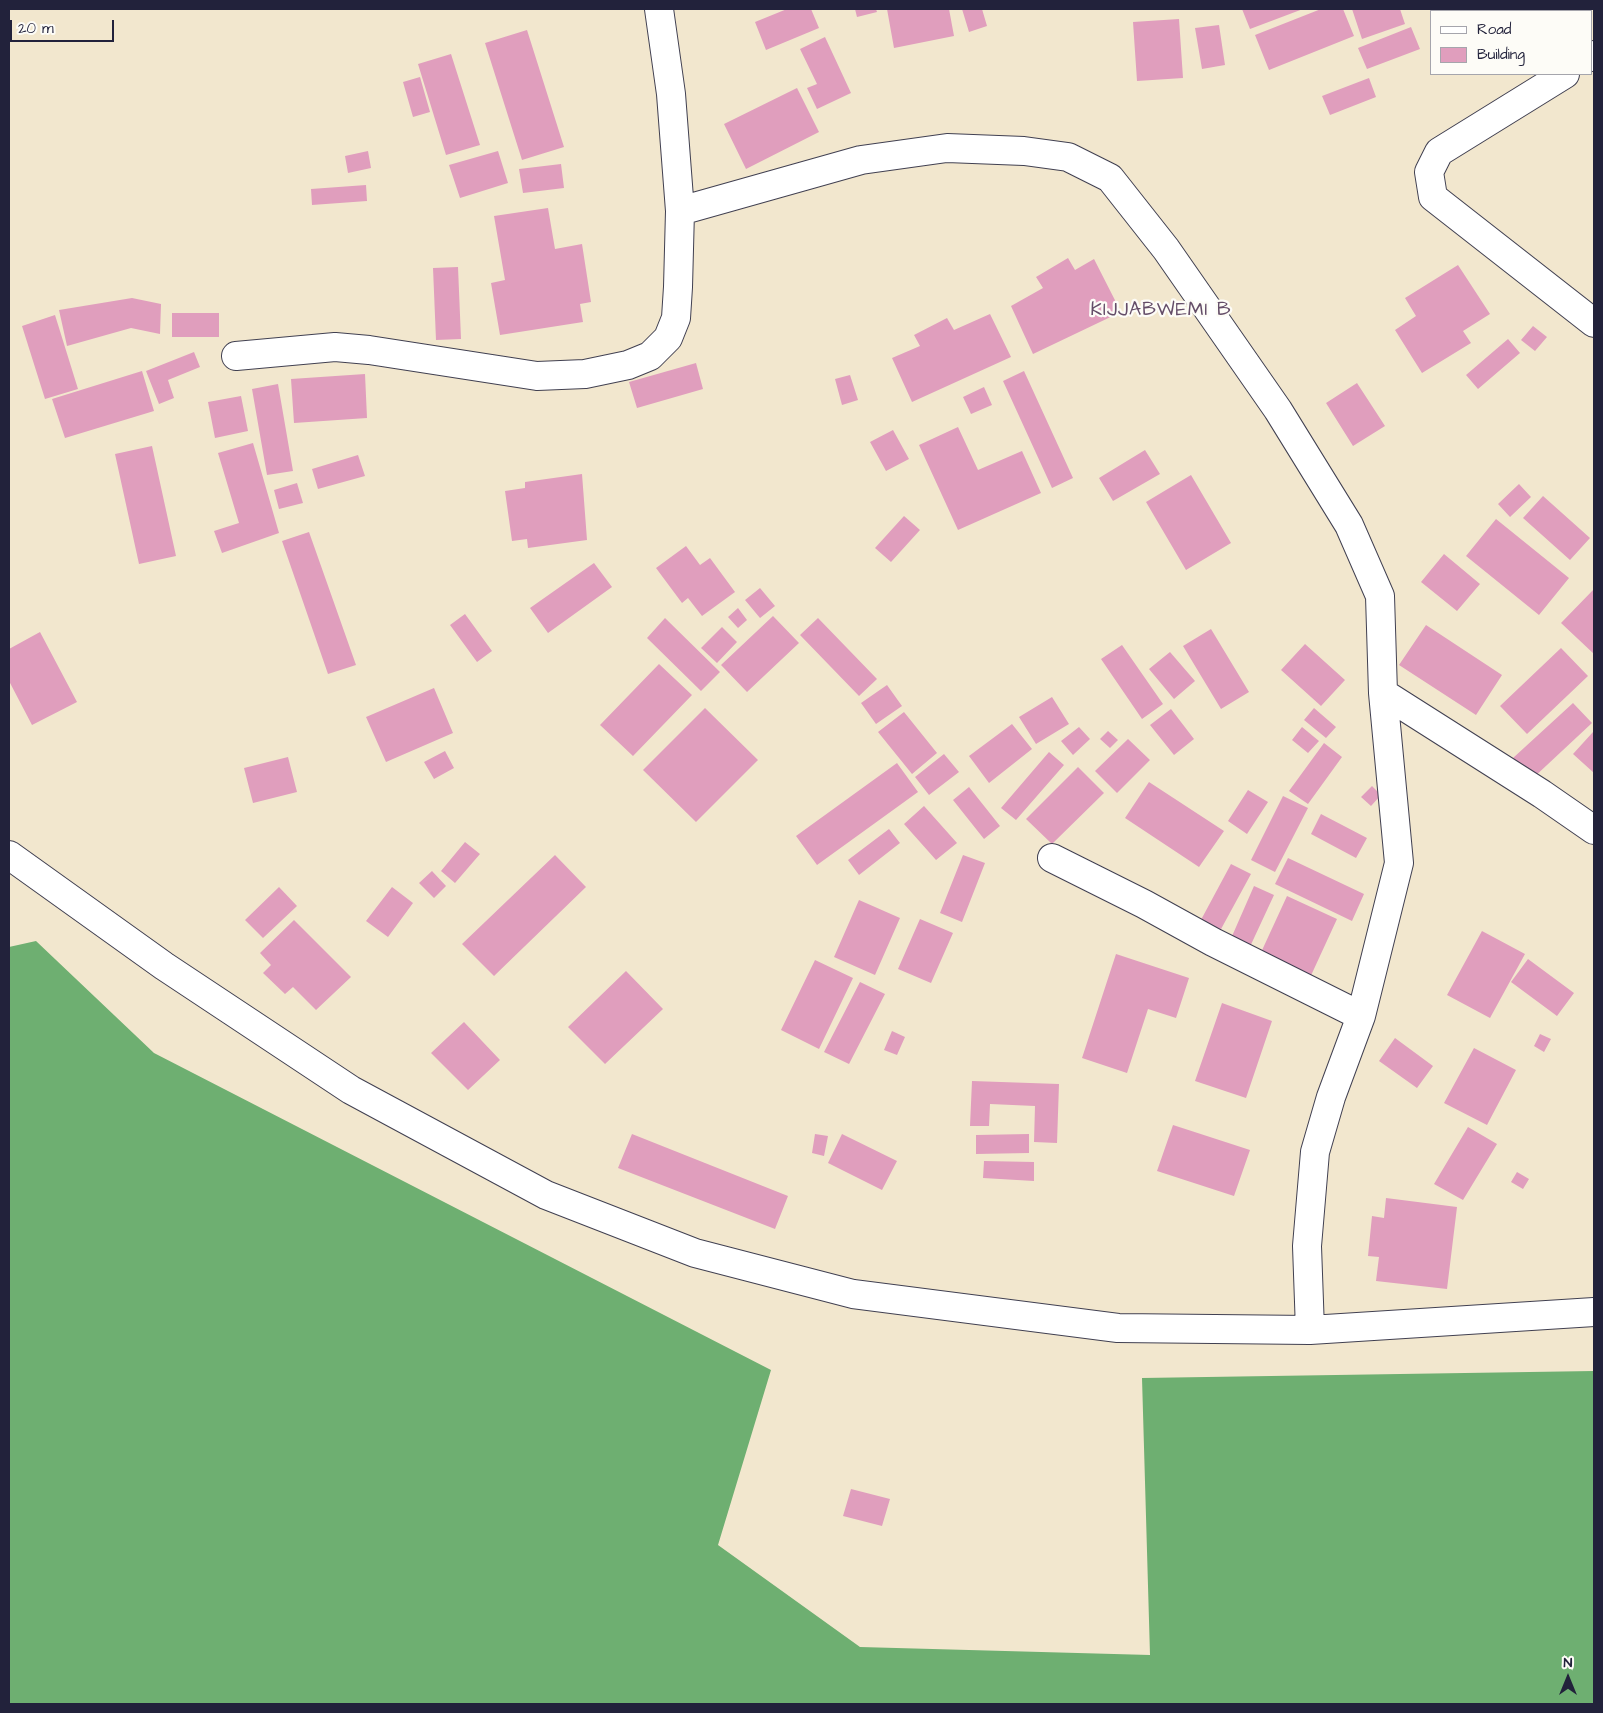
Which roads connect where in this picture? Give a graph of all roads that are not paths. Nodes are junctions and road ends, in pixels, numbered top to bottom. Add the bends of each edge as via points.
1 (659, 9) edge
2 (1563, 75) edge
3 (680, 211) junction
4 (1594, 323) edge
5 (236, 356) dead end
6 (1383, 693) junction
7 (1594, 830) edge
8 (9, 855) edge
9 (1052, 858) dead end
10 (1361, 1016) junction
11 (1594, 1312) edge
12 (1310, 1330) junction

1 - 3 street via 672,94
2 - 4 street via 1439,152 1429,172 1433,197
3 - 5 street via 676,318 668,338 650,356 628,364 584,374 537,376 335,347
3 - 6 street via 861,160 947,148 1024,151 1068,157 1110,178 1166,249 1278,410 1349,525 1380,596
6 - 7 street
6 - 10 street via 1399,863
8 - 12 street via 164,966 351,1090 546,1195 695,1253 853,1294 1118,1328
9 - 10 street
10 - 12 street via 1315,1152 1307,1246
11 - 12 street

